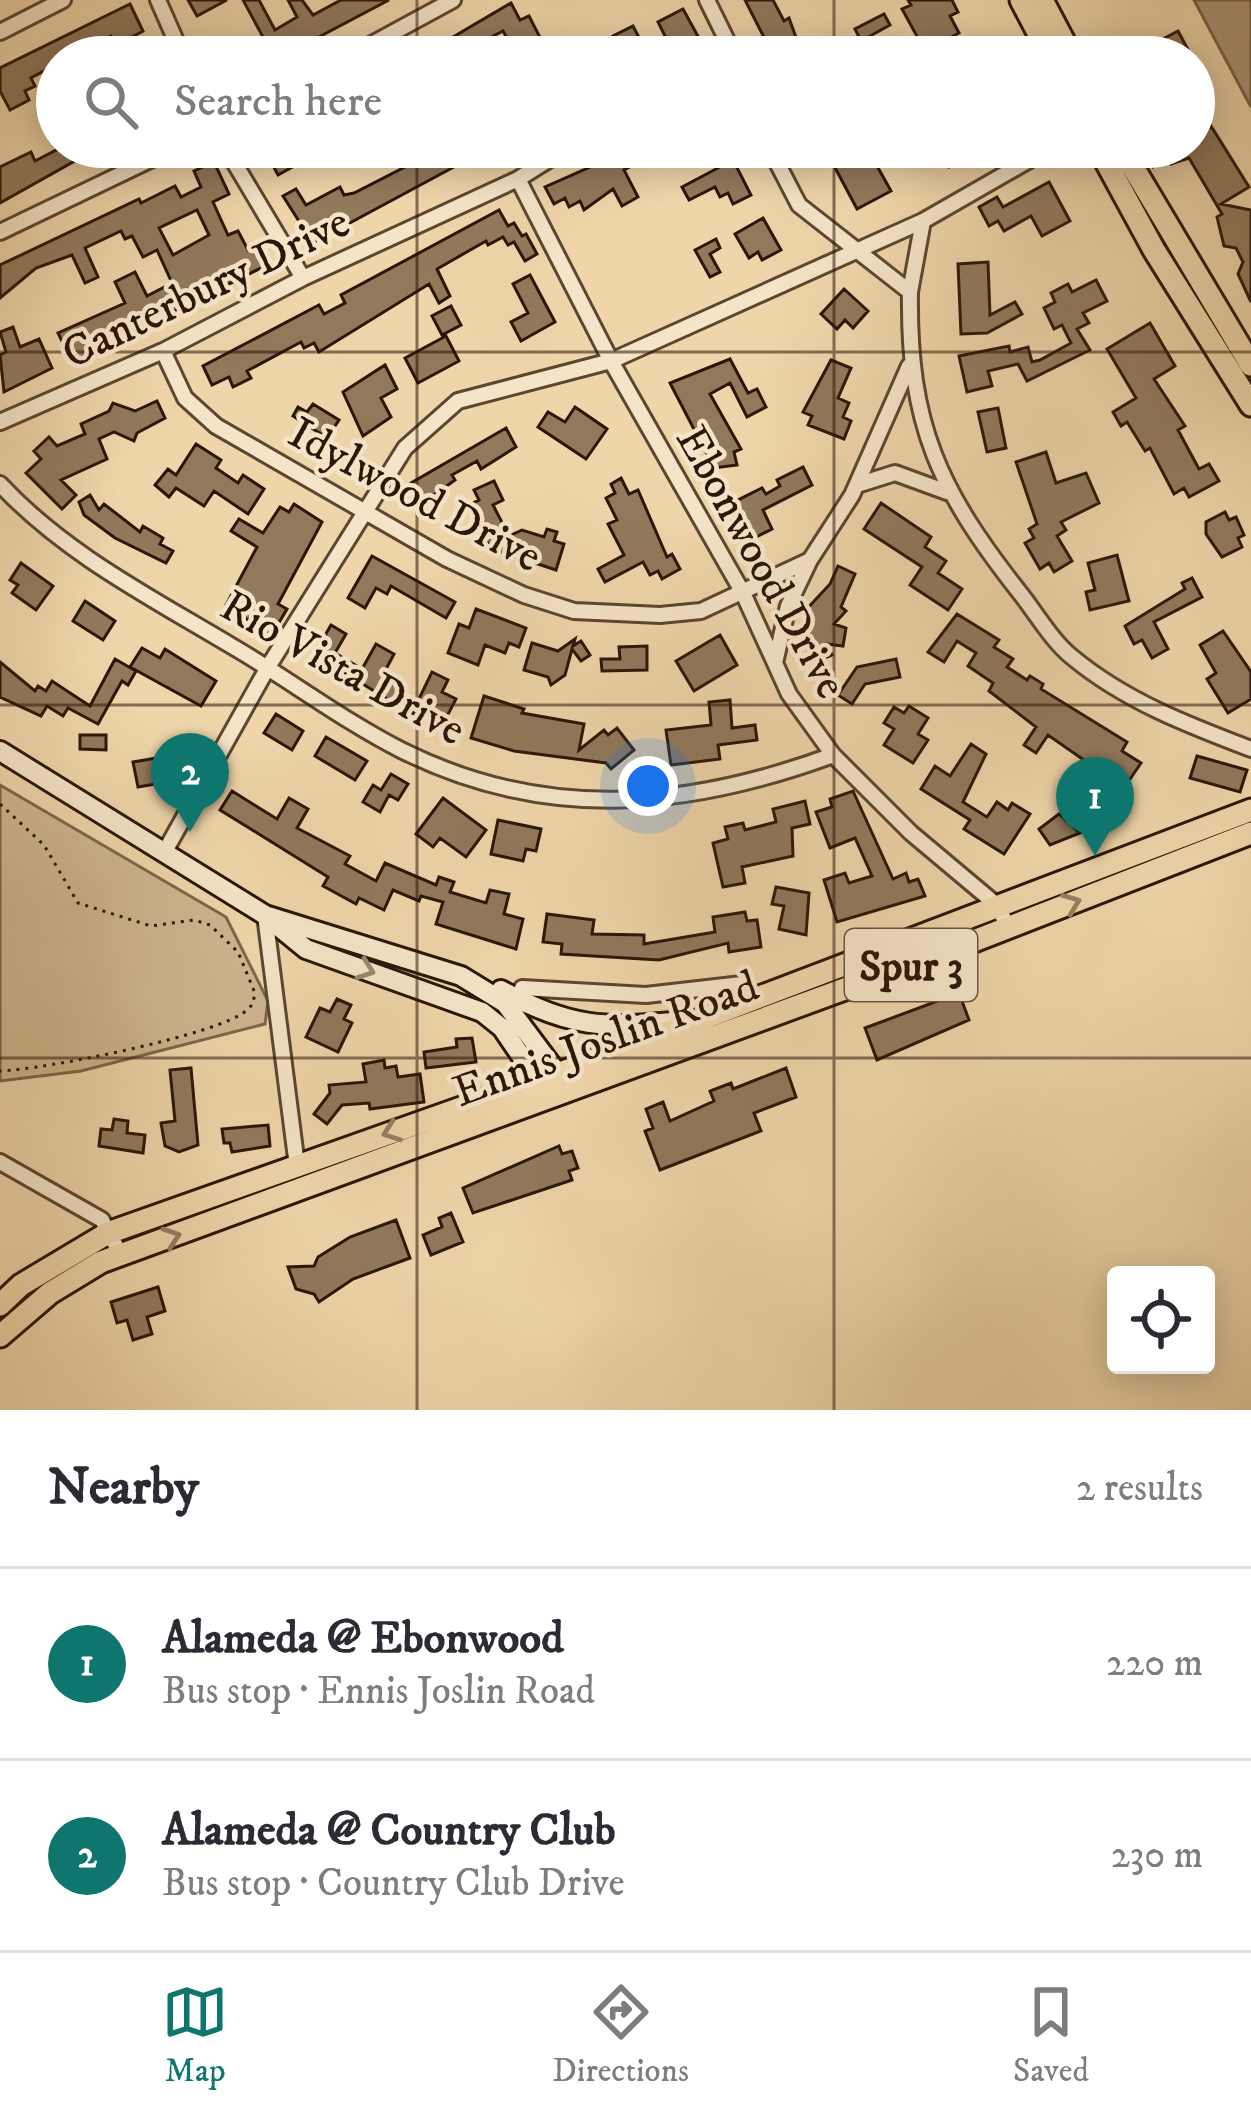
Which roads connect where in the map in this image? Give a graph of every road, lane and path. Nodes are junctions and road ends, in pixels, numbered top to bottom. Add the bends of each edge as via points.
1 (63, 0) edge
2 (158, 0) edge
3 (453, 0) edge
4 (706, 0) edge
5 (1036, 8) edge
6 (0, 32) edge
7 (174, 36) edge
8 (387, 36) edge
9 (725, 36) edge
10 (1057, 36) edge
11 (133, 168) edge
12 (238, 168) edge
13 (535, 168) edge
14 (780, 168) edge
15 (1015, 168) edge
16 (1125, 168) edge
17 (518, 179) junction
18 (923, 221) junction
19 (0, 232) edge
20 (852, 252) junction
21 (303, 278) junction
22 (910, 292) junction
23 (1196, 297) junction
24 (1212, 343) junction
25 (164, 351) junction
26 (611, 361) junction
27 (1251, 365) edge
28 (909, 366) junction
29 (1251, 405) edge
30 (1251, 420) edge
31 (0, 422) edge
32 (0, 484) edge
33 (856, 485) junction
34 (950, 494) junction
35 (365, 511) junction
36 (810, 560) junction
37 (743, 593) junction
38 (775, 663) junction
39 (268, 667) junction
40 (1251, 749) edge
41 (0, 751) edge
42 (833, 755) junction
43 (0, 804) edge
44 (1251, 810) edge
45 (1251, 833) edge
46 (164, 853) junction
47 (998, 906) junction
48 (265, 915) junction
49 (1008, 928) junction
50 (461, 976) junction
51 (742, 984) dead end
52 (522, 988) dead end
53 (593, 996) junction
54 (698, 1020) junction
55 (592, 1027) junction
56 (0, 1070) edge
57 (555, 1086) junction
58 (0, 1162) edge
59 (297, 1166) junction
60 (108, 1233) junction
61 (121, 1255) junction
62 (0, 1305) edge
63 (0, 1336) edge

1 - 6 street
2 - 7 street
3 - 8 street
4 - 9 street
5 - 10 main road
11 - 19 street
12 - 21 street
13 - 17 street, Canterbury Drive
14 - 20 street via 799,205
15 - 18 street
16 - 23 main road
17 - 21 street, Canterbury Drive
17 - 26 street, Ebonwood Drive
18 - 20 street
18 - 22 street
20 - 22 street
20 - 26 street
21 - 25 street, Canterbury Drive
22 - 28 street
23 - 24 main road
23 - 27 main road
24 - 29 main road
24 - 30 main road
25 - 31 street, Canterbury Drive
25 - 35 street, Idylwood Drive via 185,398 216,426
26 - 35 street via 458,401 405,448
26 - 37 street, Ebonwood Drive
28 - 33 street
28 - 34 street
32 - 39 street, Rio Vista Drive via 94,564
33 - 34 street via 895,473
33 - 36 street
34 - 40 street via 1070,656 1160,715
35 - 37 street, Idylwood Drive via 447,559 574,611 701,611
35 - 39 street
36 - 37 street, Idylwood Drive
36 - 38 street via 788,606
37 - 38 street, Ebonwood Drive
38 - 42 street, Ebonwood Drive
39 - 42 street, Rio Vista Drive via 400,749 491,787 578,799 668,799 720,792
39 - 46 street
41 - 46 main road
42 - 47 street, Ebonwood Drive
43 - 56 path via 44,844 78,903 152,926 210,925 243,959 255,993 244,1012 209,1025 110,1053
44 - 47 main road, Ennis Joslin Road / Spur 3
49 -> 45 main road, Ennis Joslin Road / Spur 3
46 - 48 main road
47 - 49 street, Ebonwood Drive
47 - 54 main road, Ennis Joslin Road / Spur 3
48 - 50 main road
48 -> 57 main road via 306,949 482,1012
48 - 59 street
49 - 57 main road, Ennis Joslin Road / Spur 3
50 - 55 main road
50 - 57 main road via 505,1003
51 - 53 street
52 - 53 street
53 - 55 street
54 - 55 main road
54 - 57 main road, Ennis Joslin Road / Spur 3
57 -> 59 main road, Ennis Joslin Road / Spur 3
61 -> 57 main road, Ennis Joslin Road / Spur 3
58 - 60 street via 86,1209
59 - 60 main road, Ennis Joslin Road / Spur 3
60 - 61 street
60 - 62 main road, Ennis Joslin Road / Spur 3
61 - 63 main road, Ennis Joslin Road / Spur 3 via 50,1293

